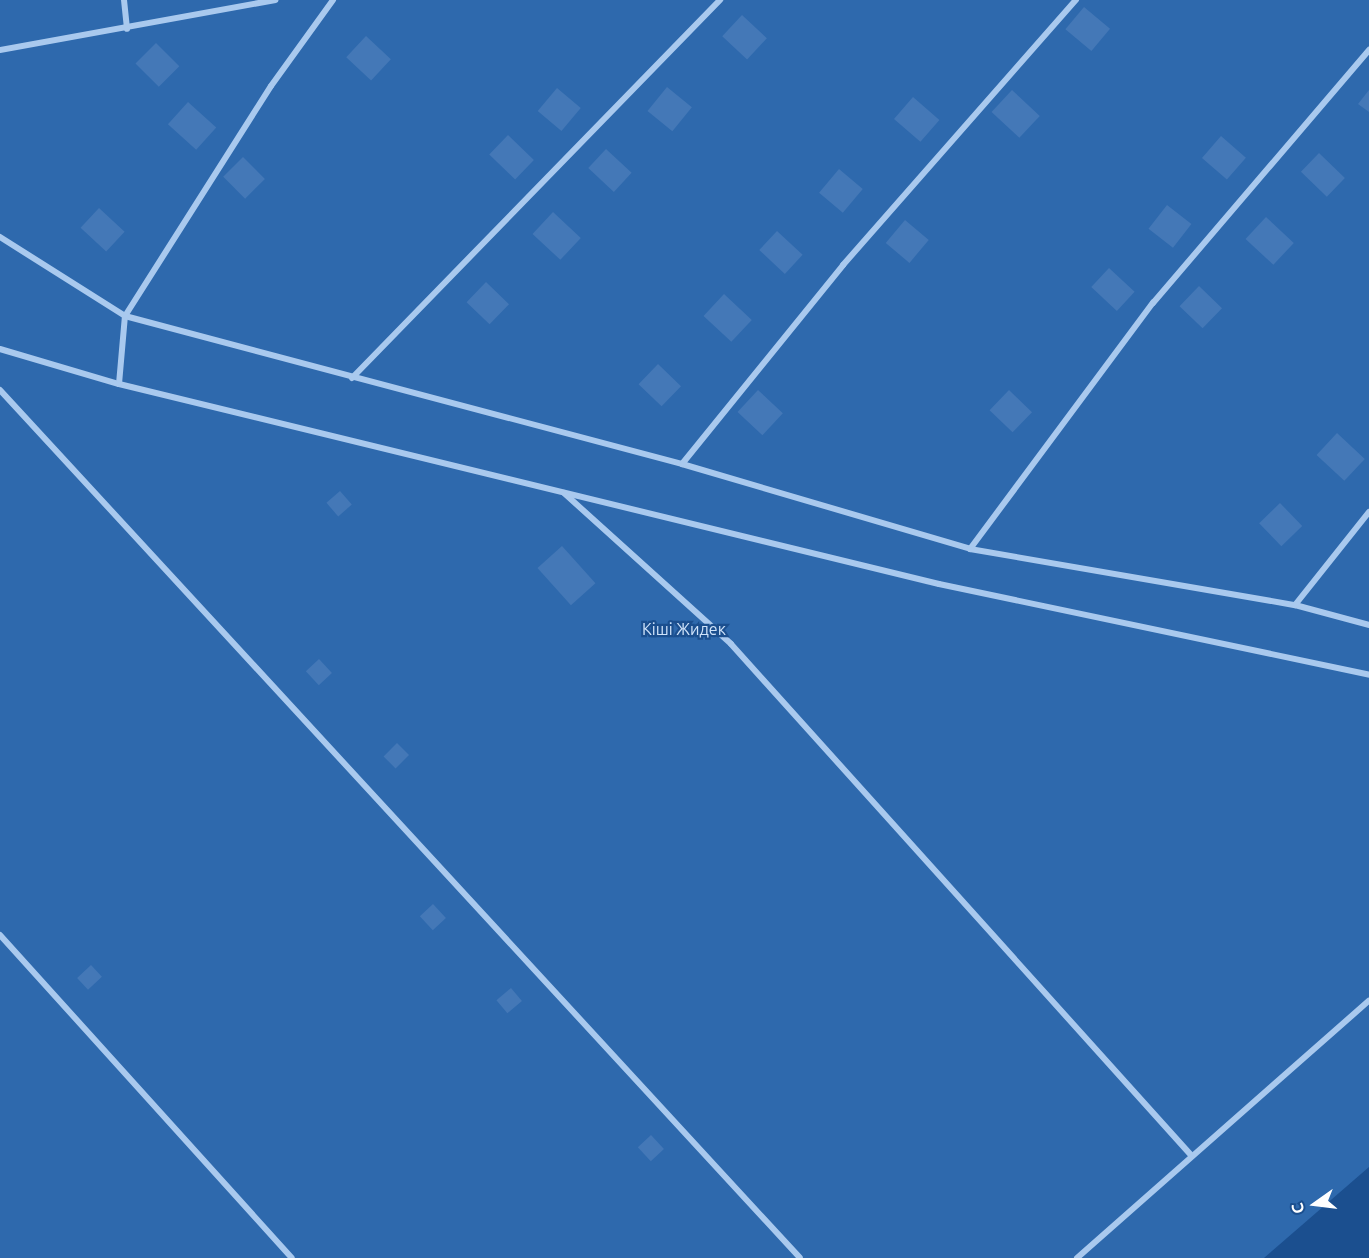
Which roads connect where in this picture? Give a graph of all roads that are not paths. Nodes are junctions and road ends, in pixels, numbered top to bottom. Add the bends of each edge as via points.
1 (124, 0) edge
2 (276, 0) edge
3 (333, 0) edge
4 (720, 0) edge
5 (1076, 0) edge
6 (127, 29) junction
7 (0, 50) edge
8 (1369, 50) edge
9 (0, 237) edge
10 (125, 316) junction
11 (0, 348) edge
12 (352, 378) junction
13 (119, 384) junction
14 (0, 390) edge
15 (682, 464) junction
16 (563, 492) junction
17 (1369, 512) edge
18 (970, 549) junction
19 (1296, 605) junction
20 (1369, 625) edge
21 (1369, 675) edge
22 (0, 935) edge
23 (1369, 1001) edge
24 (1190, 1154) junction
25 (292, 1258) edge
26 (800, 1258) edge
27 (1077, 1258) edge

1 - 6 street
2 - 6 street via 225,5
3 - 10 street via 271,86
4 - 12 street
5 - 15 street via 843,265
6 - 7 street
8 - 18 street via 1153,303
9 - 10 street
10 - 12 street
10 - 13 street
11 - 13 street
12 - 15 street
13 - 16 street
14 - 26 street
15 - 18 street
16 - 21 street via 973,592
16 - 24 street via 731,644
17 - 19 street
18 - 19 street
19 - 20 street
22 - 25 street
23 - 24 street
24 - 27 street

